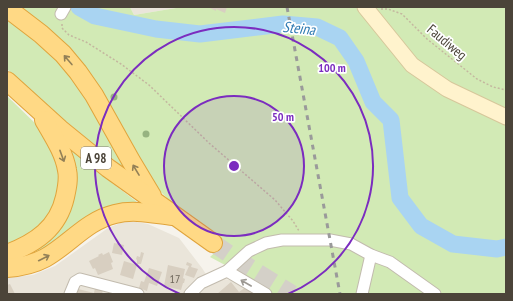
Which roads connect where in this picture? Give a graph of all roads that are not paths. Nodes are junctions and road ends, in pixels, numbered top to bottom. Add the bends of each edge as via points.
1 (7, 8) edge
2 (372, 8) edge
3 (7, 81) edge
4 (38, 109) junction
5 (506, 117) edge
6 (156, 203) junction
7 (174, 216) junction
8 (213, 243) tunnel mouth
9 (7, 254) edge
10 (371, 255) junction
11 (7, 268) edge
12 (227, 271) junction
13 (70, 294) edge
14 (138, 294) edge
15 (190, 294) edge
16 (266, 294) edge
17 (362, 294) edge
18 (435, 294) edge

6 -> 1 highway via 78,72 41,34
2 - 5 main road via 412,65 447,89
3 - 4 highway, A 98
4 - 6 highway, A 98 via 108,168
4 -> 9 highway via 62,154 68,186 58,217 48,230 35,241
6 - 7 highway, A 98
7 - 8 highway, A 98
11 -> 7 highway via 45,258 107,216 125,212
10 - 12 street via 351,244 330,240 282,240 266,243 249,251
10 - 17 street
10 - 18 street via 390,262
12 - 15 street via 201,283
16 -> 12 street
13 - 14 street via 75,282 80,279

